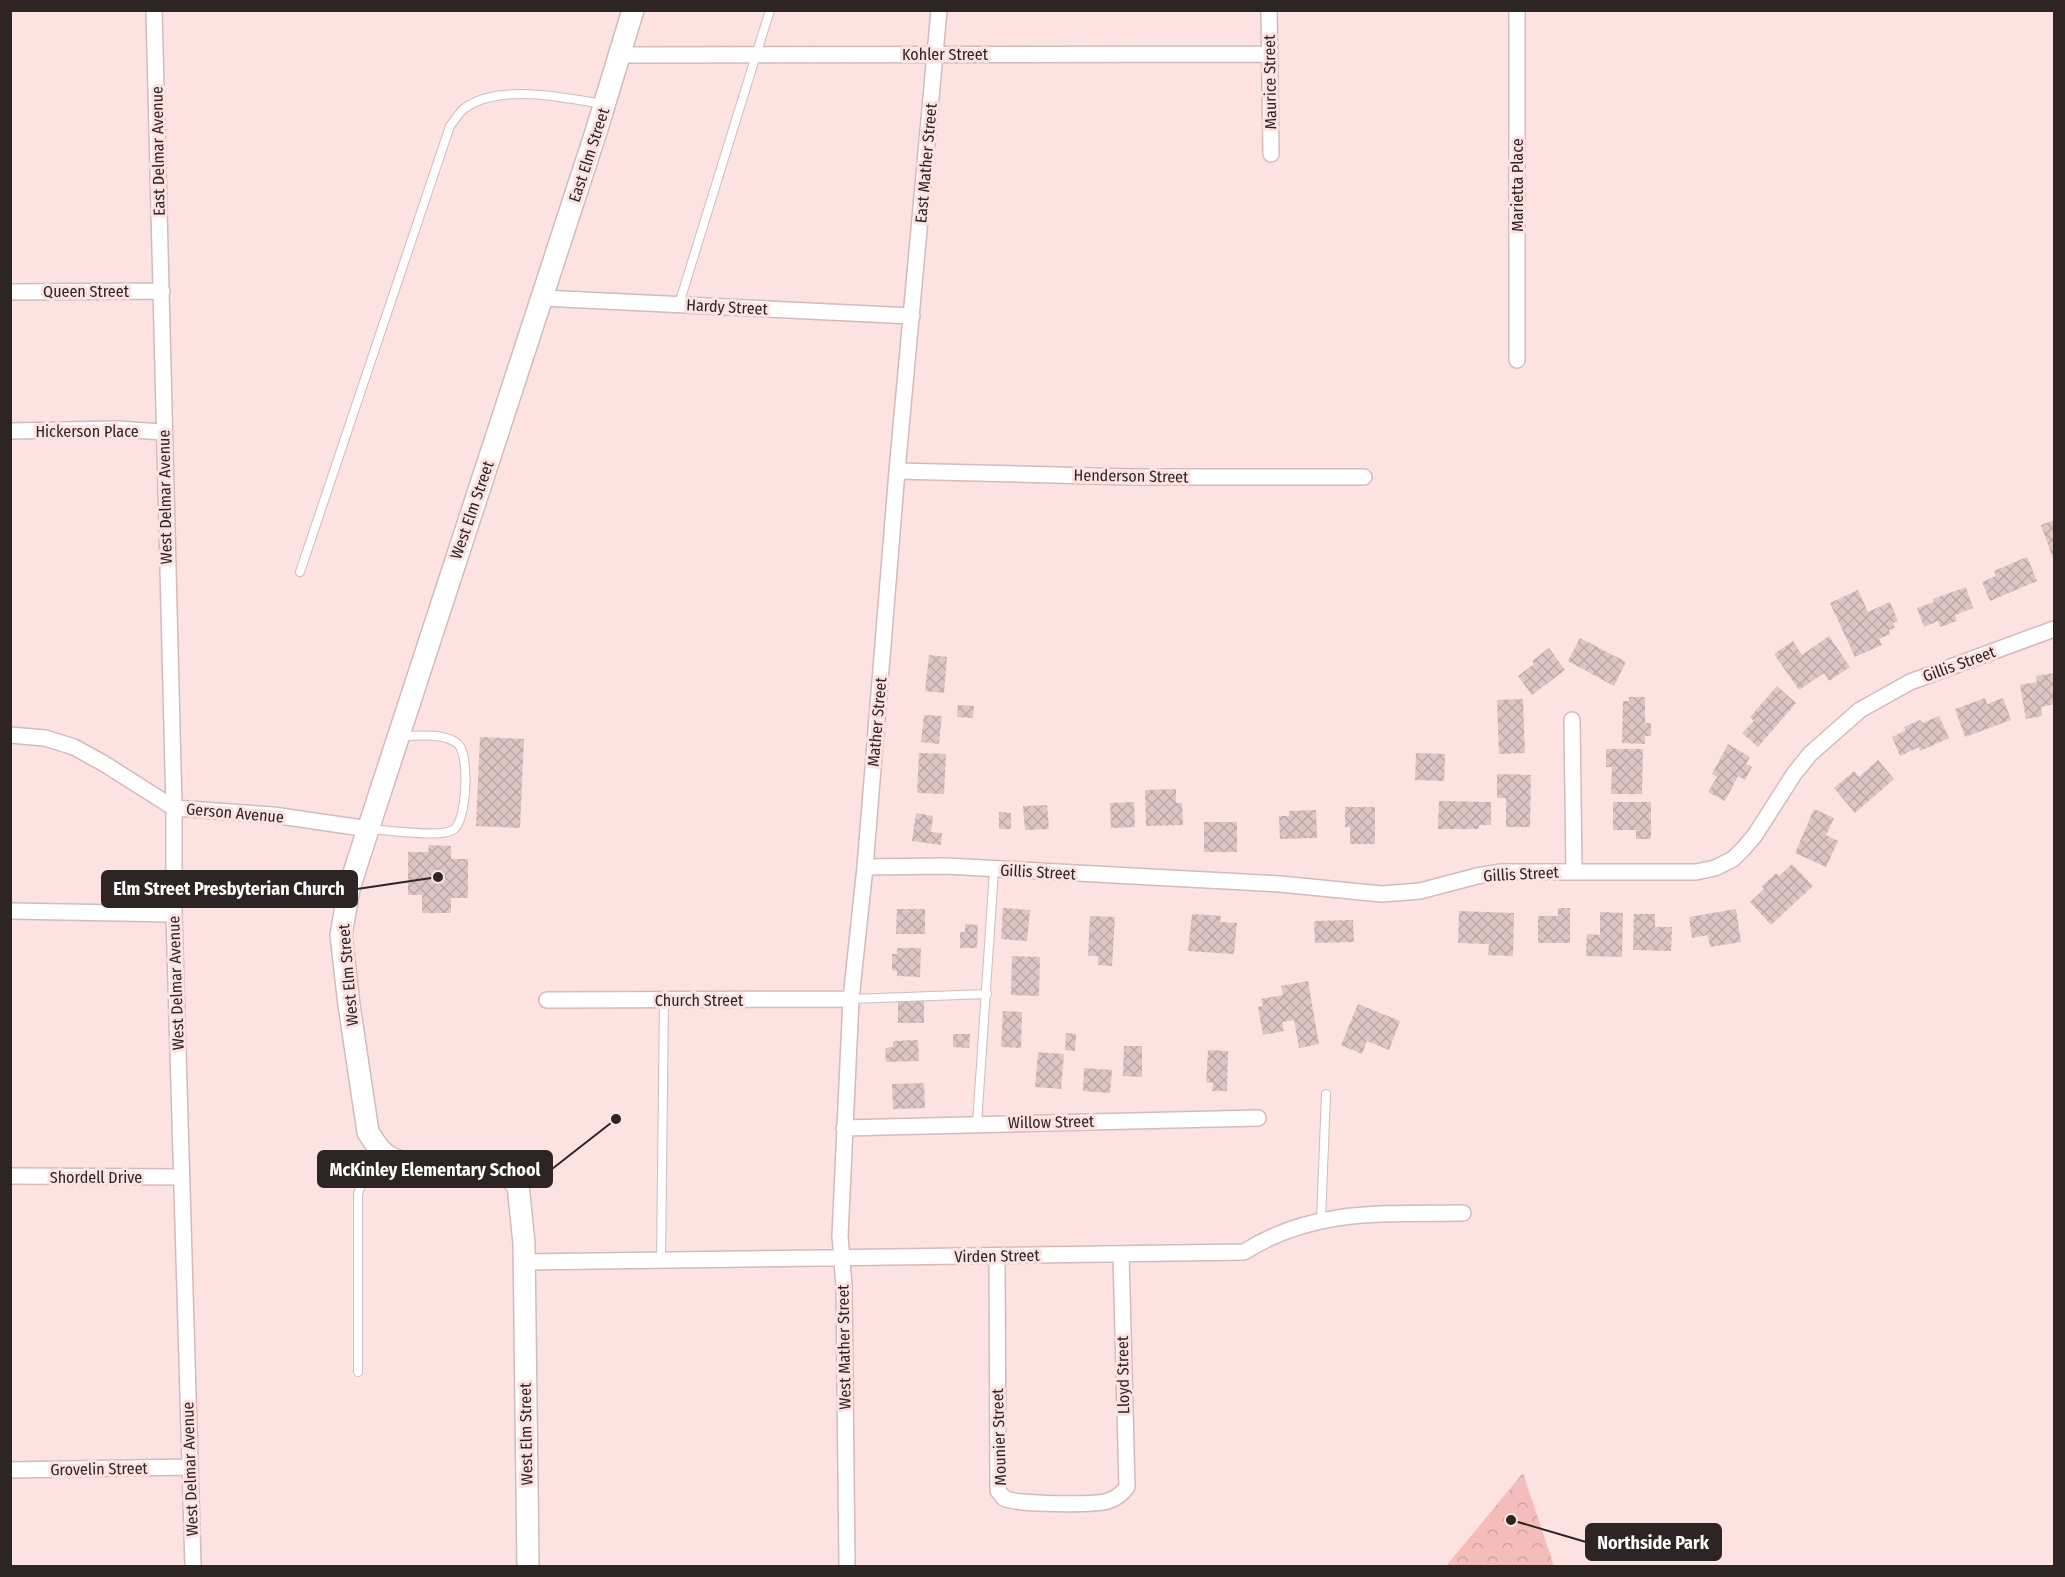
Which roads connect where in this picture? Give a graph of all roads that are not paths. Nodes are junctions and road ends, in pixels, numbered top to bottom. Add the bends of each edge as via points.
1 (154, 10) edge
2 (633, 10) edge
3 (771, 10) edge
4 (939, 10) edge
5 (1269, 10) edge
6 (1517, 10) edge
7 (935, 54) junction
8 (1269, 54) junction
9 (620, 55) junction
10 (757, 55) junction
11 (605, 104) junction
12 (1271, 154) dead end
13 (162, 291) junction
14 (10, 292) edge
15 (542, 298) junction
16 (679, 304) junction
17 (912, 316) junction
18 (1517, 360) dead end
19 (10, 430) edge
20 (164, 432) junction
21 (897, 471) junction
22 (1364, 477) dead end
23 (300, 572) dead end
24 (2055, 628) edge
25 (1572, 720) dead end
26 (10, 735) edge
27 (398, 736) junction
28 (174, 808) junction
29 (369, 829) junction
30 (865, 867) junction
31 (994, 870) junction
32 (1574, 871) junction
33 (10, 911) edge
34 (174, 914) junction
35 (987, 994) junction
36 (851, 999) junction
37 (547, 1000) dead end
38 (664, 1000) junction
39 (1326, 1094) dead end
40 (1258, 1118) dead end
41 (977, 1124) junction
42 (844, 1128) junction
43 (380, 1150) junction
44 (10, 1176) edge
45 (182, 1177) junction
46 (1463, 1213) dead end
47 (1322, 1220) junction
48 (1121, 1254) junction
49 (997, 1256) junction
50 (842, 1257) junction
51 (661, 1260) junction
52 (524, 1262) junction
53 (358, 1372) dead end
54 (188, 1467) junction
55 (10, 1470) edge
56 (1121, 1495) joint
57 (193, 1566) edge
58 (528, 1566) edge
59 (847, 1566) edge

1 - 13 street, East Delmar Avenue
2 - 9 street, East Elm Street
3 - 10 lane
4 - 7 street, East Mather Street
5 - 8 street, Maurice Street
6 - 18 street, Marietta Place
7 - 8 street, Kohler Street
7 - 10 street, Kohler Street
7 - 17 street, East Mather Street
8 - 12 street, Maurice Street
9 - 10 street, Kohler Street
9 - 11 street, East Elm Street
10 - 16 lane
11 - 15 street, East Elm Street
11 - 23 lane via 527,93 484,99 464,108 450,126
13 - 14 street, Queen Street
13 - 20 street, West Delmar Avenue
15 - 16 street, Hardy Street
15 - 27 street, West Elm Street
16 - 17 street, Hardy Street
17 - 21 street, Mather Street
19 - 20 street, Hickerson Place
20 - 28 street, West Delmar Avenue
21 - 22 street, Henderson Street
21 - 30 street, Mather Street
24 - 32 street, Gillis Street via 1910,682 1860,710 1810,754 1755,835 1733,859 1696,872
25 - 32 street
26 - 28 street, Gerson Avenue via 45,738 74,747
27 - 29 street, West Elm Street
27 - 29 lane via 443,737 463,750 460,823 441,833
28 - 29 street, Gerson Avenue via 273,815
28 - 34 street, West Delmar Avenue
29 - 43 street, West Elm Street via 349,889 342,935 362,1104 368,1132
30 - 31 street, Gillis Street via 913,865
30 - 36 street, Mather Street
31 - 32 street, Gillis Street via 1280,884 1382,894 1420,891 1501,872
31 - 35 lane
33 - 34 street
34 - 45 street, West Delmar Avenue
35 - 36 lane
35 - 41 lane
36 - 38 street, Church Street
36 - 42 street, Mather Street
37 - 38 street, Church Street
38 - 51 lane
39 - 47 lane
40 - 41 street, Willow Street
41 - 42 street, Willow Street
42 - 50 street, West Mather Street
43 - 52 street, West Elm Street via 405,1163 471,1167 512,1178 520,1194
43 - 53 lane via 367,1168 358,1194
44 - 45 street, Shordell Drive
45 - 54 street, West Delmar Avenue
46 - 47 street, Virden Street via 1367,1214
47 - 48 street, Virden Street via 1265,1239 1244,1252
48 - 49 street, Virden Street
48 - 56 street, Lloyd Street via 1126,1487
49 - 50 street, Virden Street
49 - 56 street, Mounier Street via 998,1491 1005,1499 1018,1502 1107,1501
50 - 51 street, Virden Street
50 - 59 street, West Mather Street
51 - 52 street, Virden Street
52 - 58 street, West Elm Street
54 - 55 street, Grovelin Street
54 - 57 street, West Delmar Avenue

